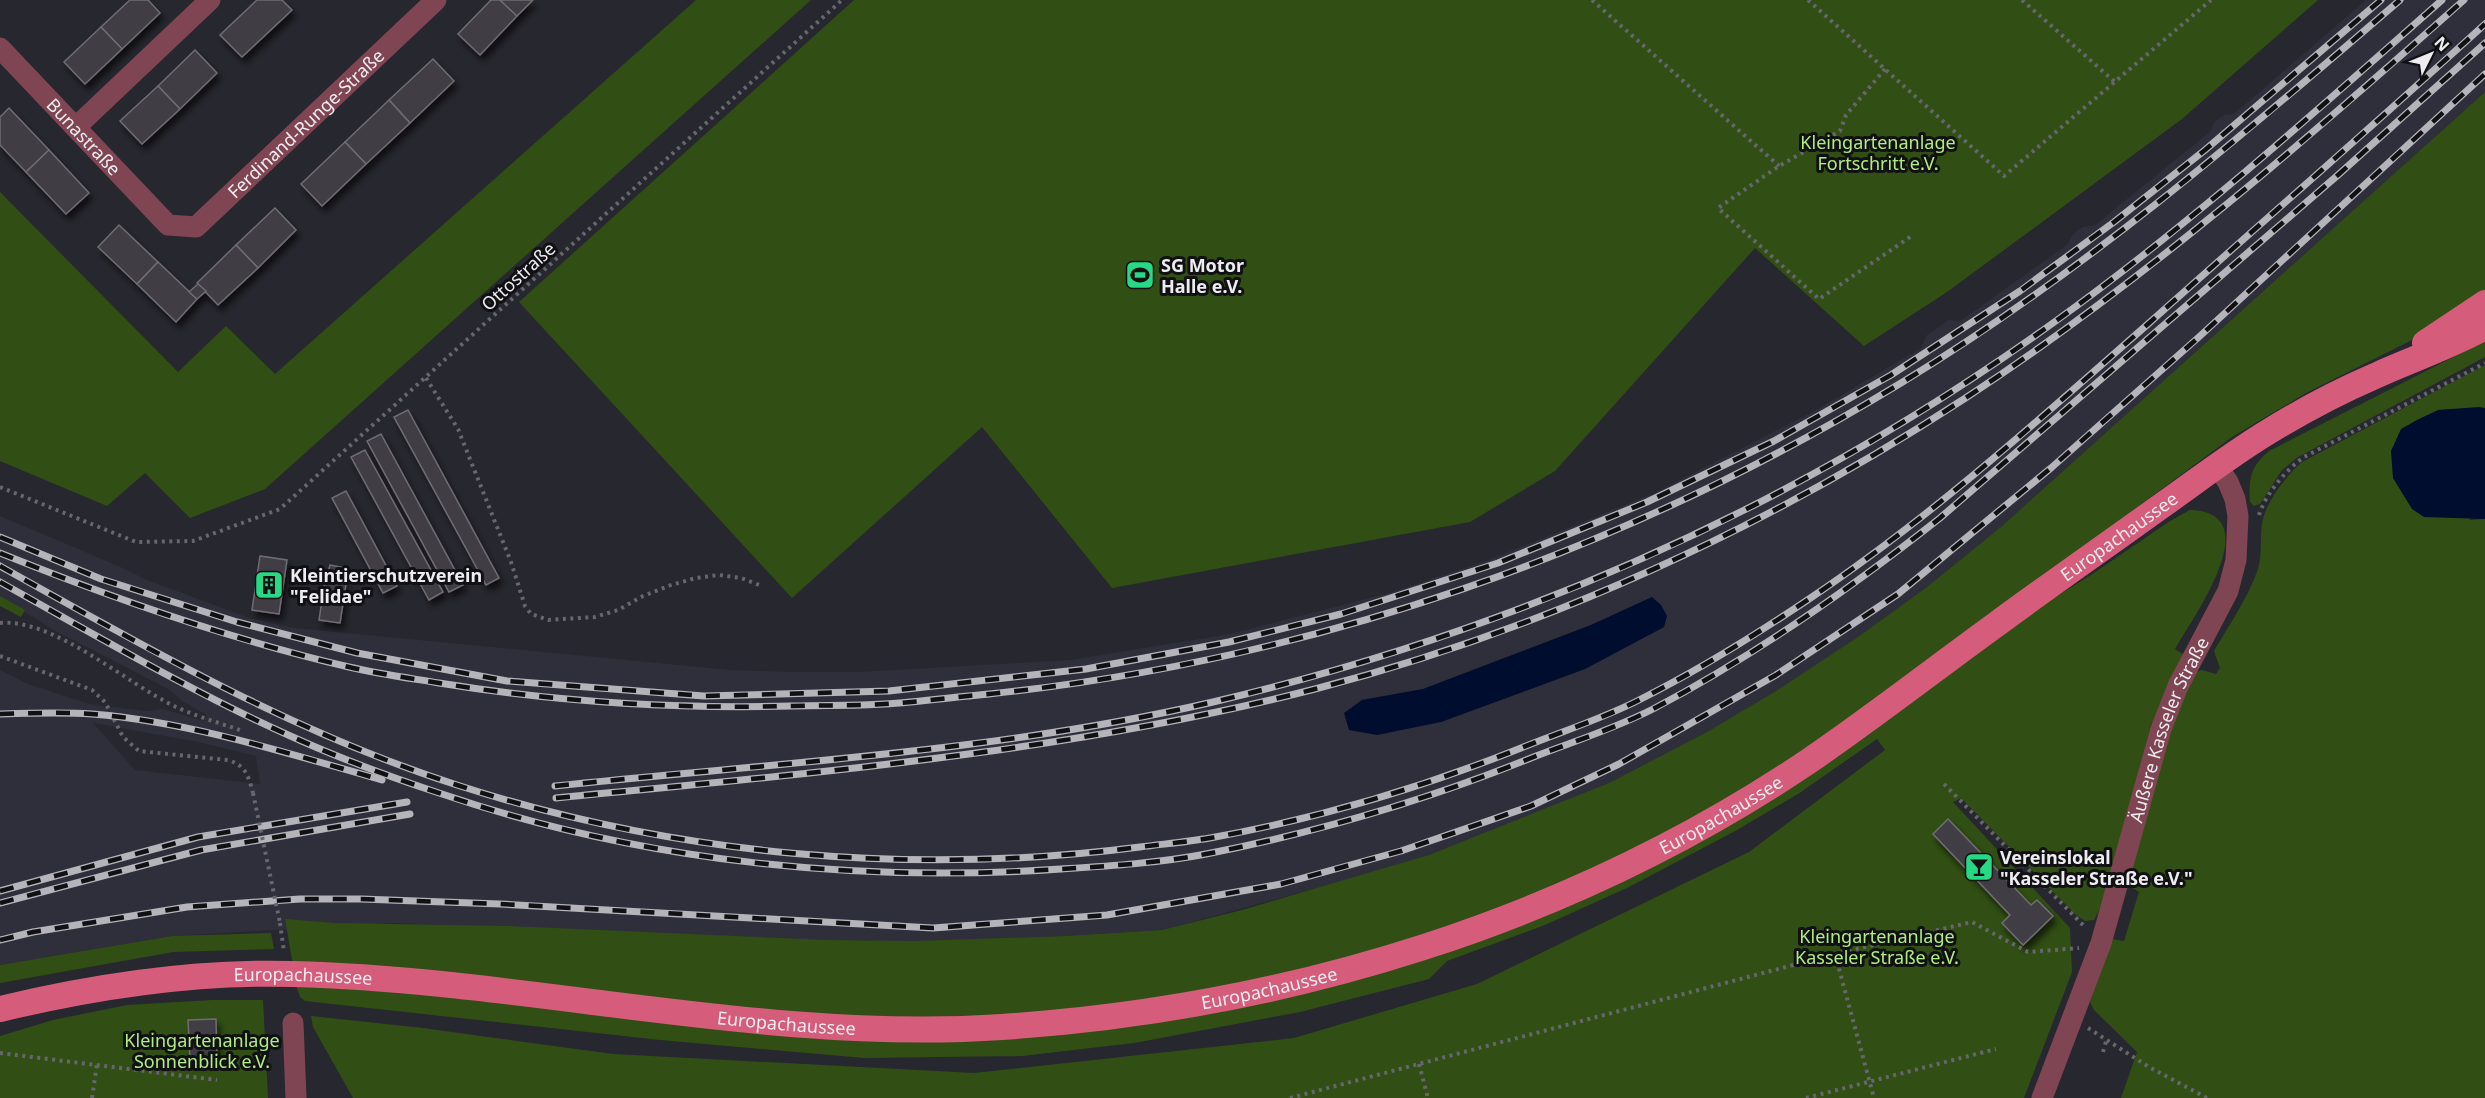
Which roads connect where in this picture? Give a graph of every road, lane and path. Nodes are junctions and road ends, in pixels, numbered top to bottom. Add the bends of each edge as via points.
1 (210, 0) edge
2 (436, 0) edge
3 (842, 0) edge
4 (1592, 0) edge
5 (1808, 0) edge
6 (2022, 0) edge
7 (2211, 0) edge
8 (0, 48) edge
9 (1885, 69) junction
10 (2115, 82) junction
11 (76, 127) junction
12 (1779, 166) junction
13 (168, 225) joint
14 (1913, 236) dead end
15 (2485, 303) edge
16 (2485, 327) edge
17 (2485, 363) edge
18 (2377, 375) junction
19 (426, 378) junction
20 (2217, 466) junction
21 (0, 487) edge
22 (2257, 524) dead end
23 (762, 586) dead end
24 (0, 623) edge
25 (0, 656) edge
26 (240, 730) dead end
27 (1944, 784) dead end
28 (280, 923) dead end
29 (2101, 943) junction
30 (1835, 954) junction
31 (0, 1009) edge
32 (2072, 1018) junction
33 (292, 1023) dead end
34 (2107, 1038) junction
35 (1996, 1049) dead end
36 (2103, 1052) dead end
37 (0, 1053) edge
38 (97, 1064) junction
39 (1419, 1064) junction
40 (217, 1080) dead end
41 (1869, 1081) junction
42 (92, 1098) edge
43 (296, 1098) edge
44 (1290, 1098) edge
45 (1428, 1098) edge
46 (1806, 1098) edge
47 (1874, 1098) edge
48 (2042, 1098) edge
49 (2207, 1098) edge

1 - 11 street
2 - 13 street, Ferdinand-Runge-Straße via 196,227
3 - 19 path, Ottostraße
4 - 12 path
5 - 9 path
6 - 10 path
7 - 10 path
8 - 11 street, Bunastraße
9 - 10 path via 2004,176
9 - 12 path via 1846,115 1840,131
11 - 13 street, Bunastraße
12 - 14 path via 1718,208 1819,299
15 - 18 main road, Europachaussee
16 - 18 main road, Europachaussee
17 - 22 path via 2294,464 2266,500
18 - 20 main road, Europachaussee via 2272,429
19 - 21 path, Ottostraße via 280,509 193,541 136,542
19 - 23 path via 458,429 531,614 548,620 595,617 671,585 719,575
20 - 29 street, Äußere Kasseler Straße via 2235,499 2236,560 2228,591 2178,686 2161,729
20 - 31 main road, Europachaussee via 1840,740 1708,822 1593,881 1522,911 1420,949 1308,981 1124,1016 939,1029 759,1023 420,982 297,974 166,979 53,996
24 - 26 path via 20,623 45,632 99,659 176,706
25 - 28 path, bridge via 92,690 105,702 123,737 139,751 228,760 247,771
27 - 29 path
29 - 30 path via 2071,950 2028,952 1972,922
29 - 32 street, Äußere Kasseler Straße
30 - 39 path
30 - 41 path
32 - 34 path
32 - 48 street, Äußere Kasseler Straße
33 - 43 street
34 - 36 path
34 - 49 path via 2149,1067
35 - 41 path
37 - 38 path
38 - 40 path
38 - 42 path
39 - 44 path
39 - 45 path
41 - 46 path
41 - 47 path

